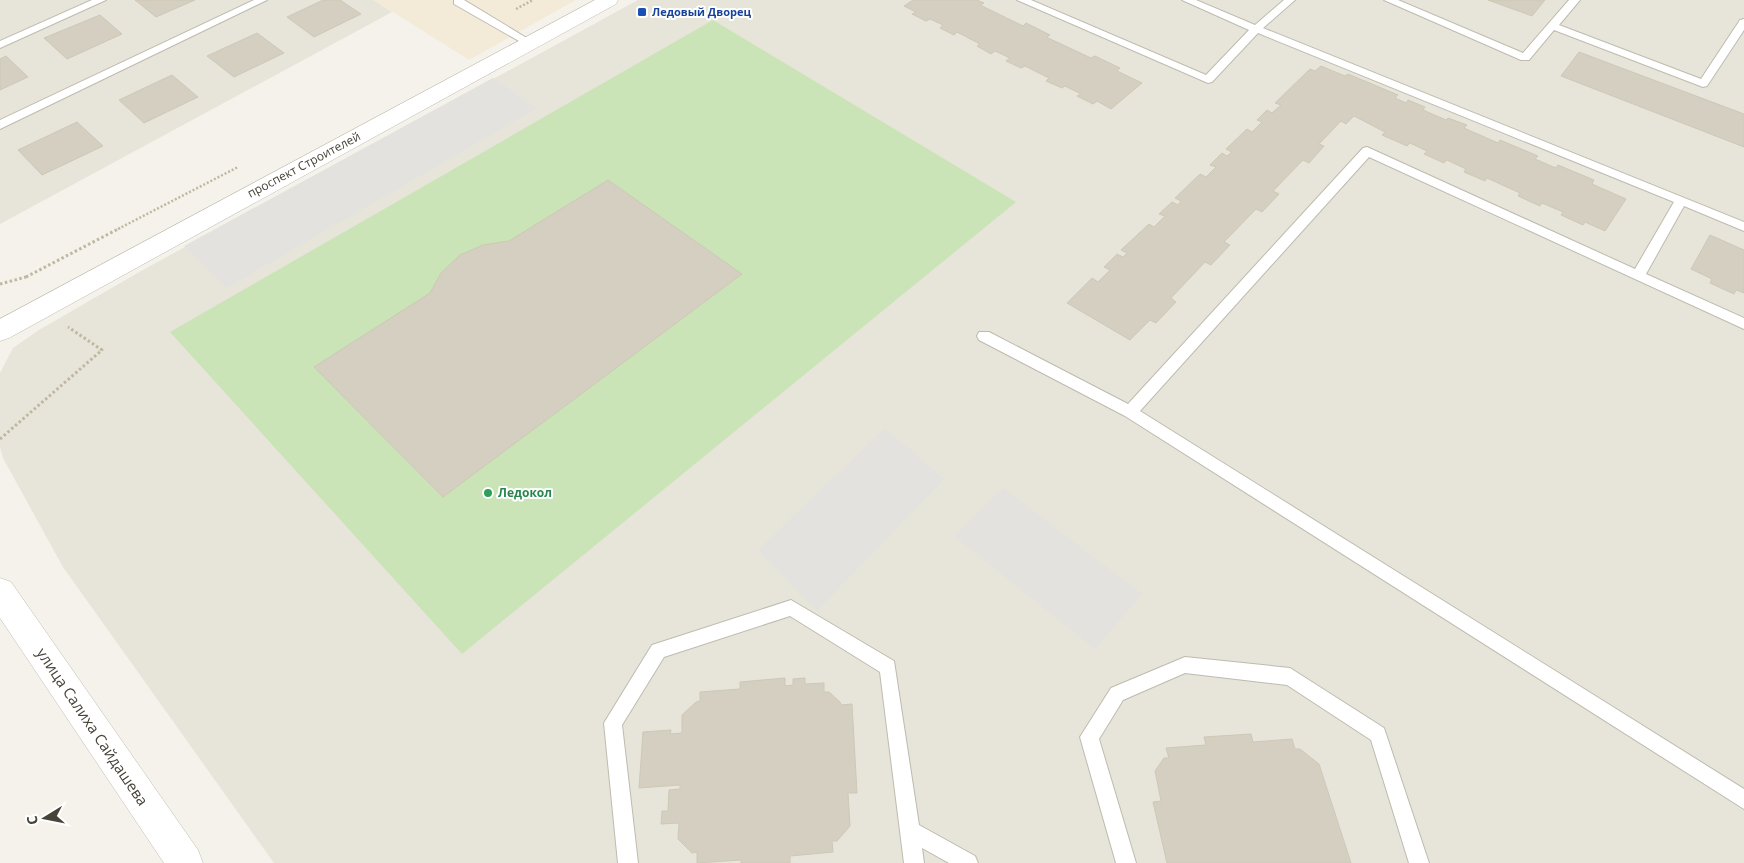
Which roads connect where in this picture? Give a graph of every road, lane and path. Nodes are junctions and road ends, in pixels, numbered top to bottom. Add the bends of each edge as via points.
1 (101, 0) edge
2 (262, 0) edge
3 (459, 0) edge
4 (533, 0) edge
5 (609, 0) edge
6 (1022, 0) edge
7 (1187, 0) edge
8 (1290, 0) edge
9 (1389, 0) edge
10 (1576, 0) edge
11 (492, 21) junction
12 (1744, 22) edge
13 (1552, 26) junction
14 (1256, 29) junction
15 (530, 43) junction
16 (0, 44) edge
17 (0, 124) edge
18 (238, 167) dead end
19 (1681, 200) junction
20 (1744, 228) edge
21 (1638, 276) junction
22 (26, 277) junction
23 (0, 284) edge
24 (27, 284) dead end
25 (62, 323) dead end
26 (1744, 324) edge
27 (0, 331) edge
28 (984, 336) dead end
29 (1130, 412) junction
30 (0, 439) edge
31 (0, 592) edge
32 (1744, 800) edge
33 (910, 830) junction
34 (185, 863) edge
35 (628, 863) edge
36 (914, 863) edge
37 (968, 863) edge
38 (1126, 863) edge
39 (1419, 863) edge

1 - 16 lane
2 - 17 lane
3 - 11 lane
4 - 11 path
5 - 15 street, проспект Строителей
6 - 14 lane via 1208,80
7 - 14 lane
8 - 14 lane
9 - 13 lane via 1525,58
10 - 13 lane
11 - 15 lane
12 - 13 lane via 1703,84
14 - 19 lane
15 - 27 street, проспект Строителей
18 - 22 path
19 - 20 lane
19 - 21 lane
21 - 26 lane
21 - 29 lane via 1367,151
22 - 23 path
22 - 24 path
25 - 30 path via 102,350
28 - 29 lane
29 - 32 lane
31 - 34 street, улица Салиха Сайдашева
33 - 35 lane via 888,667 790,608 658,651 613,723
33 - 36 lane
33 - 37 lane
38 - 39 lane via 1089,737 1118,694 1185,665 1290,678 1378,734

